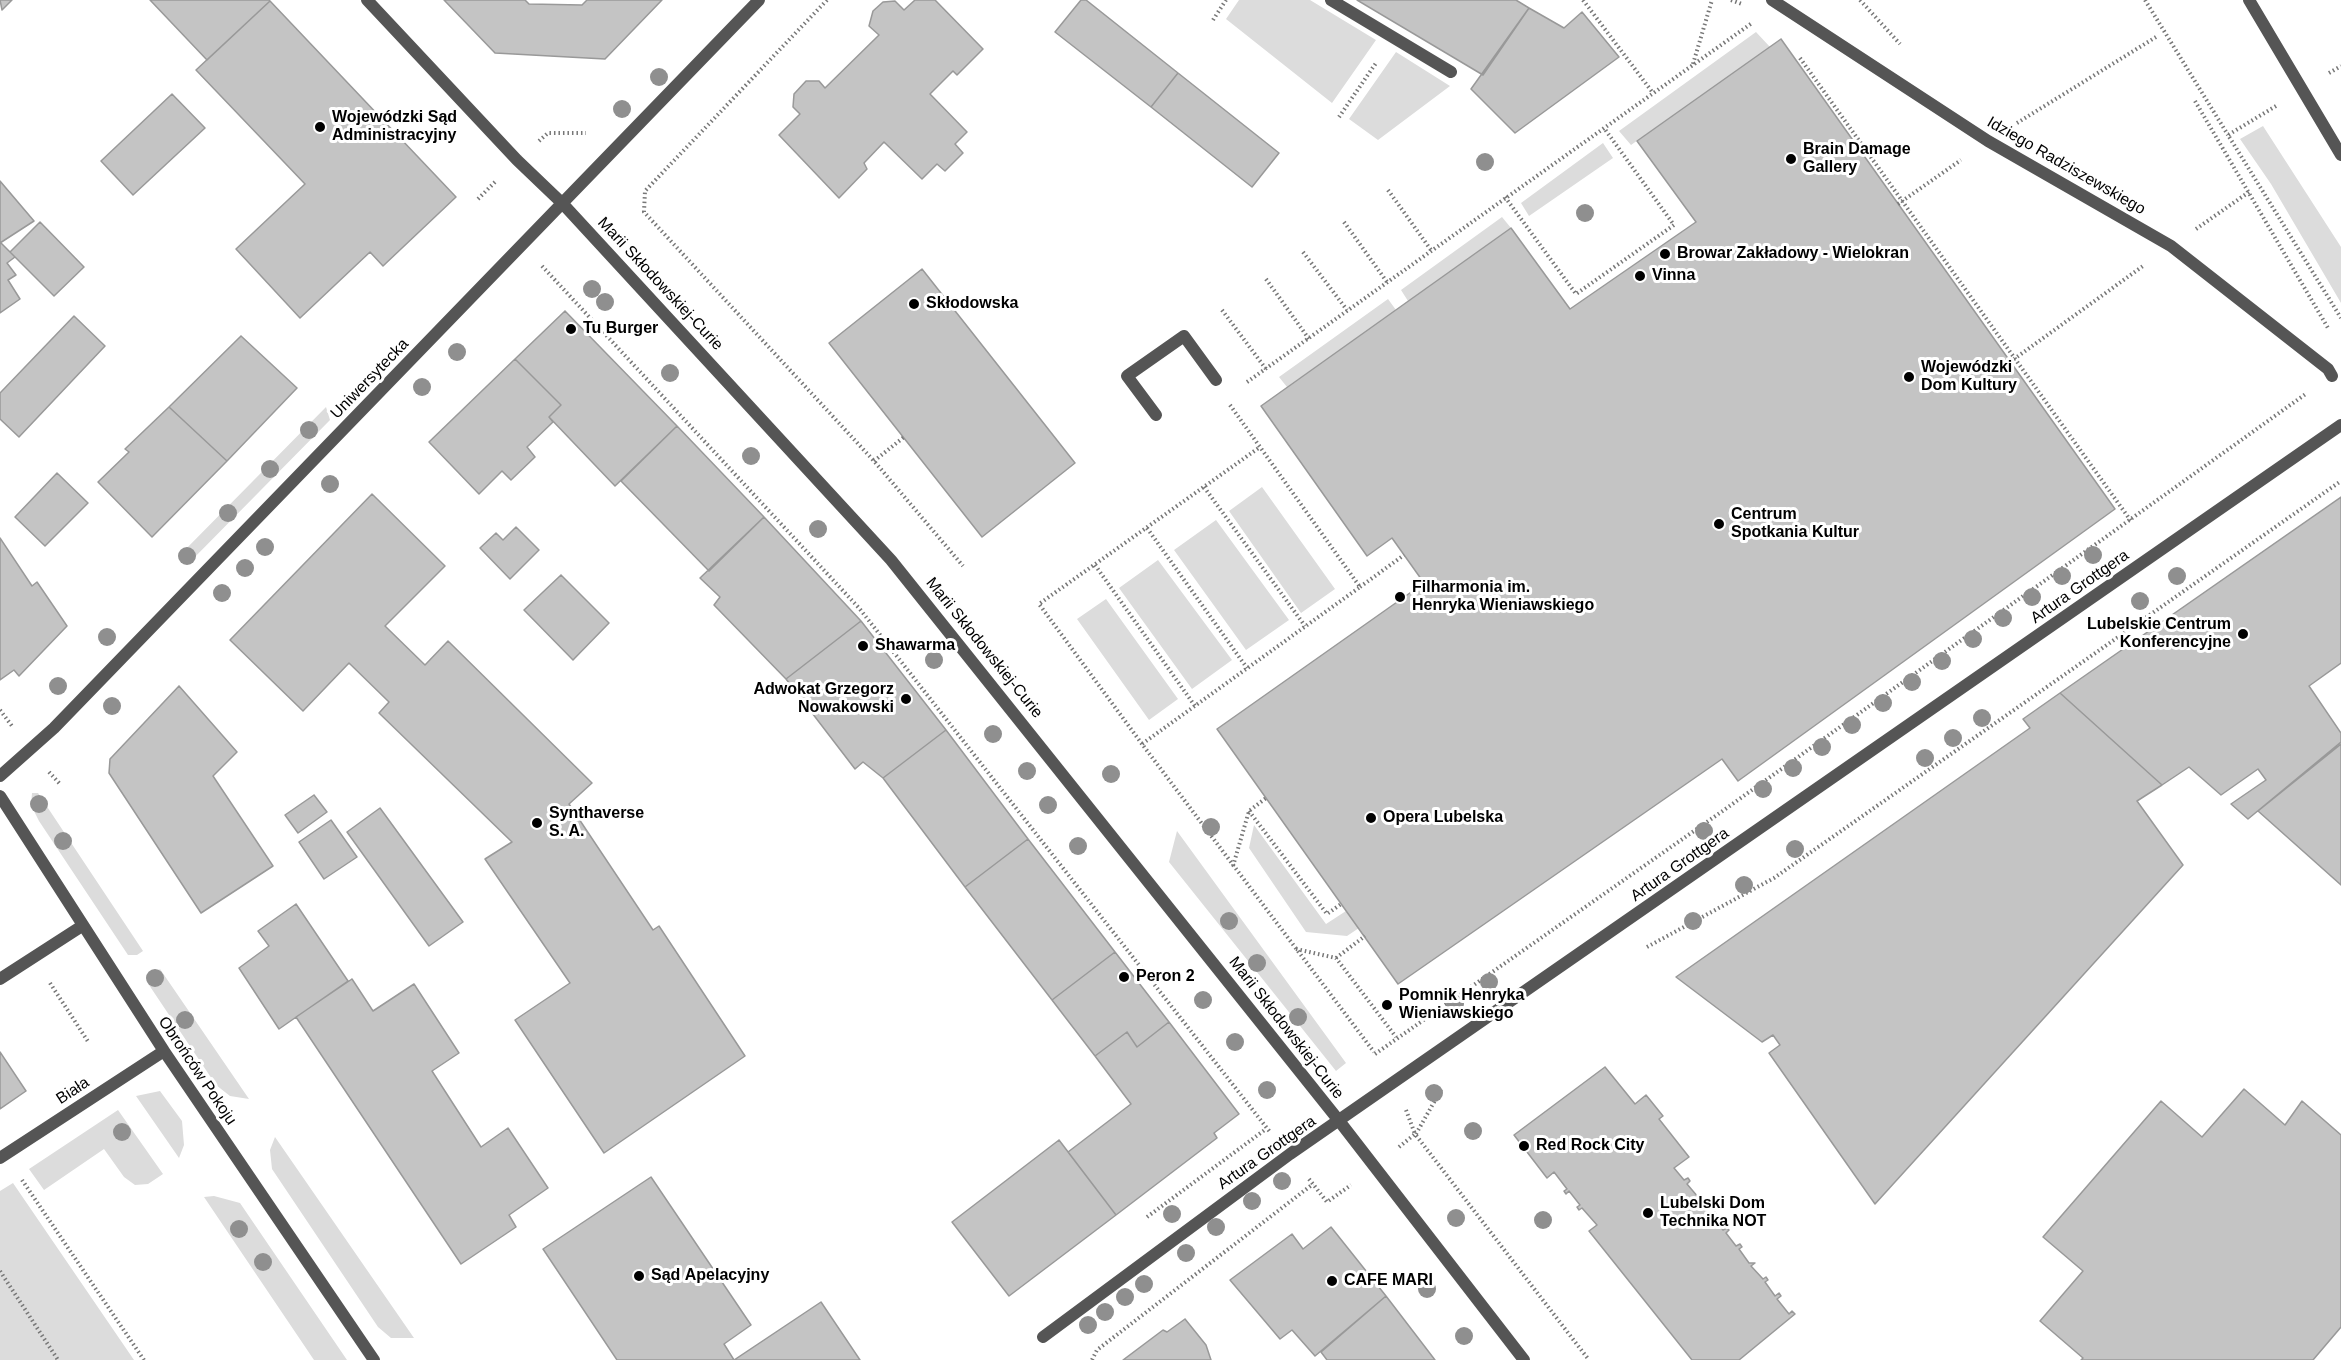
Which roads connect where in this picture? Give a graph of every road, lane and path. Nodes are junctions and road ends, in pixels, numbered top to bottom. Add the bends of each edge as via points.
1 (366, 0) edge
2 (759, 0) edge
3 (827, 0) edge
4 (1227, 0) edge
5 (1331, 0) edge
6 (1583, 0) edge
7 (1712, 0) edge
8 (2145, 0) edge
9 (2249, 0) edge
10 (1774, 2) edge
11 (1213, 20) dead end
12 (2156, 37) dead end
13 (1394, 38) junction
14 (1798, 55) dead end
15 (1692, 65) junction
16 (1451, 72) dead end
17 (1653, 93) junction
18 (2195, 101) dead end
19 (1339, 117) dead end
20 (2255, 119) dead end
21 (1604, 128) junction
22 (2228, 135) junction
23 (1988, 141) junction
24 (2341, 154) edge
25 (1388, 190) dead end
26 (2249, 192) junction
27 (1505, 197) junction
28 (1902, 200) junction
29 (563, 204) junction
30 (1898, 204) dead end
31 (1344, 222) dead end
32 (522, 246) junction
33 (2171, 246) junction
34 (1431, 250) junction
35 (1304, 252) dead end
36 (1266, 279) dead end
37 (1387, 282) junction
38 (1222, 309) dead end
39 (1347, 310) junction
40 (2341, 318) edge
41 (2330, 330) dead end
42 (1309, 339) junction
43 (2012, 360) junction
44 (1266, 369) junction
45 (2332, 376) joint
46 (1216, 380) dead end
47 (1237, 389) dead end
48 (1224, 398) dead end
49 (1156, 415) dead end
50 (2341, 425) edge
51 (904, 437) dead end
52 (1260, 447) junction
53 (874, 461) junction
54 (2341, 480) edge
55 (1204, 487) junction
56 (2131, 521) junction
57 (1148, 528) junction
58 (1404, 555) dead end
59 (963, 566) dead end
60 (1095, 566) junction
61 (1360, 587) junction
62 (1305, 626) junction
63 (1247, 668) junction
64 (1196, 706) junction
65 (1142, 744) junction
66 (0, 776) edge
67 (0, 796) edge
68 (1266, 798) dead end
69 (1249, 811) junction
70 (1233, 867) junction
71 (1341, 904) dead end
72 (82, 926) junction
73 (1365, 936) dead end
74 (1295, 948) junction
75 (1641, 951) dead end
76 (33, 957) junction
77 (1336, 958) junction
78 (0, 979) edge
79 (1396, 1037) junction
80 (89, 1043) dead end
81 (164, 1051) junction
82 (1374, 1052) junction
83 (1447, 1081) dead end
84 (1396, 1083) junction
85 (1340, 1122) junction
86 (1267, 1128) dead end
87 (2, 1156) edge
88 (1313, 1184) dead end
89 (0, 1270) edge
90 (1043, 1337) dead end
91 (58, 1360) edge
92 (144, 1360) edge
93 (374, 1360) edge
94 (1092, 1360) edge
95 (1524, 1360) edge

1 - 29 street, Marii Skłodowskiej-Curie
2 - 29 street, Uniwersytecka
3 - 53 path via 645,191 644,212
4 - 11 path
5 - 13 street
6 - 17 path
7 - 15 path
8 - 22 path
9 - 24 street
10 - 15 path
10 - 23 street, Idziego Radziszewskiego
12 - 23 path
13 - 16 street
13 - 19 path
14 - 28 path
15 - 17 path
17 - 21 path
18 - 26 path
20 - 22 path
21 - 27 path
21 - 27 path via 1674,225 1576,294
22 - 40 path
23 - 28 path
23 - 33 street, Idziego Radziszewskiego
25 - 34 path
26 - 33 path
26 - 41 path
27 - 34 path
28 - 30 path
28 - 43 path
29 - 32 street, Uniwersytecka
29 - 85 street, Marii Skłodowskiej-Curie via 891,560
31 - 37 path
32 - 66 street, Uniwersytecka via 54,728
32 - 86 path via 859,608
33 - 43 path
33 - 45 street, Idziego Radziszewskiego
34 - 37 path
35 - 39 path
36 - 42 path
37 - 39 path
38 - 44 path
39 - 42 path
42 - 44 path
43 - 56 path
44 - 47 path
45 - 56 path
46 - 49 street via 1184,336 1127,376
48 - 52 path
50 - 84 street, Artura Grottgera
51 - 53 path
52 - 55 path
52 - 61 path
53 - 59 path
54 - 75 path via 1774,878
55 - 57 path
55 - 62 path
56 - 79 path
57 - 60 path
57 - 63 path
58 - 61 path
60 - 64 path
60 - 65 path via 1039,604
61 - 62 path
62 - 63 path
63 - 64 path
64 - 65 path
65 - 70 path
67 - 72 street, Obrońców Pokoju
68 - 69 path
69 - 70 path
69 - 71 path via 1327,914
70 - 74 path
72 - 76 street
72 - 81 street, Obrońców Pokoju
73 - 77 path
74 - 77 path
74 - 82 path
76 - 78 street
76 - 80 path
77 - 79 path
79 - 82 path
81 - 87 street, Biała
81 - 93 street, Obrońców Pokoju
82 - 84 path
83 - 84 path via 1415,1134
84 - 85 street, Artura Grottgera
85 - 90 street, Artura Grottgera via 1290,1154
85 - 95 street, Marii Skłodowskiej-Curie
87 - 92 path
88 - 94 path via 1097,1350
89 - 91 path

